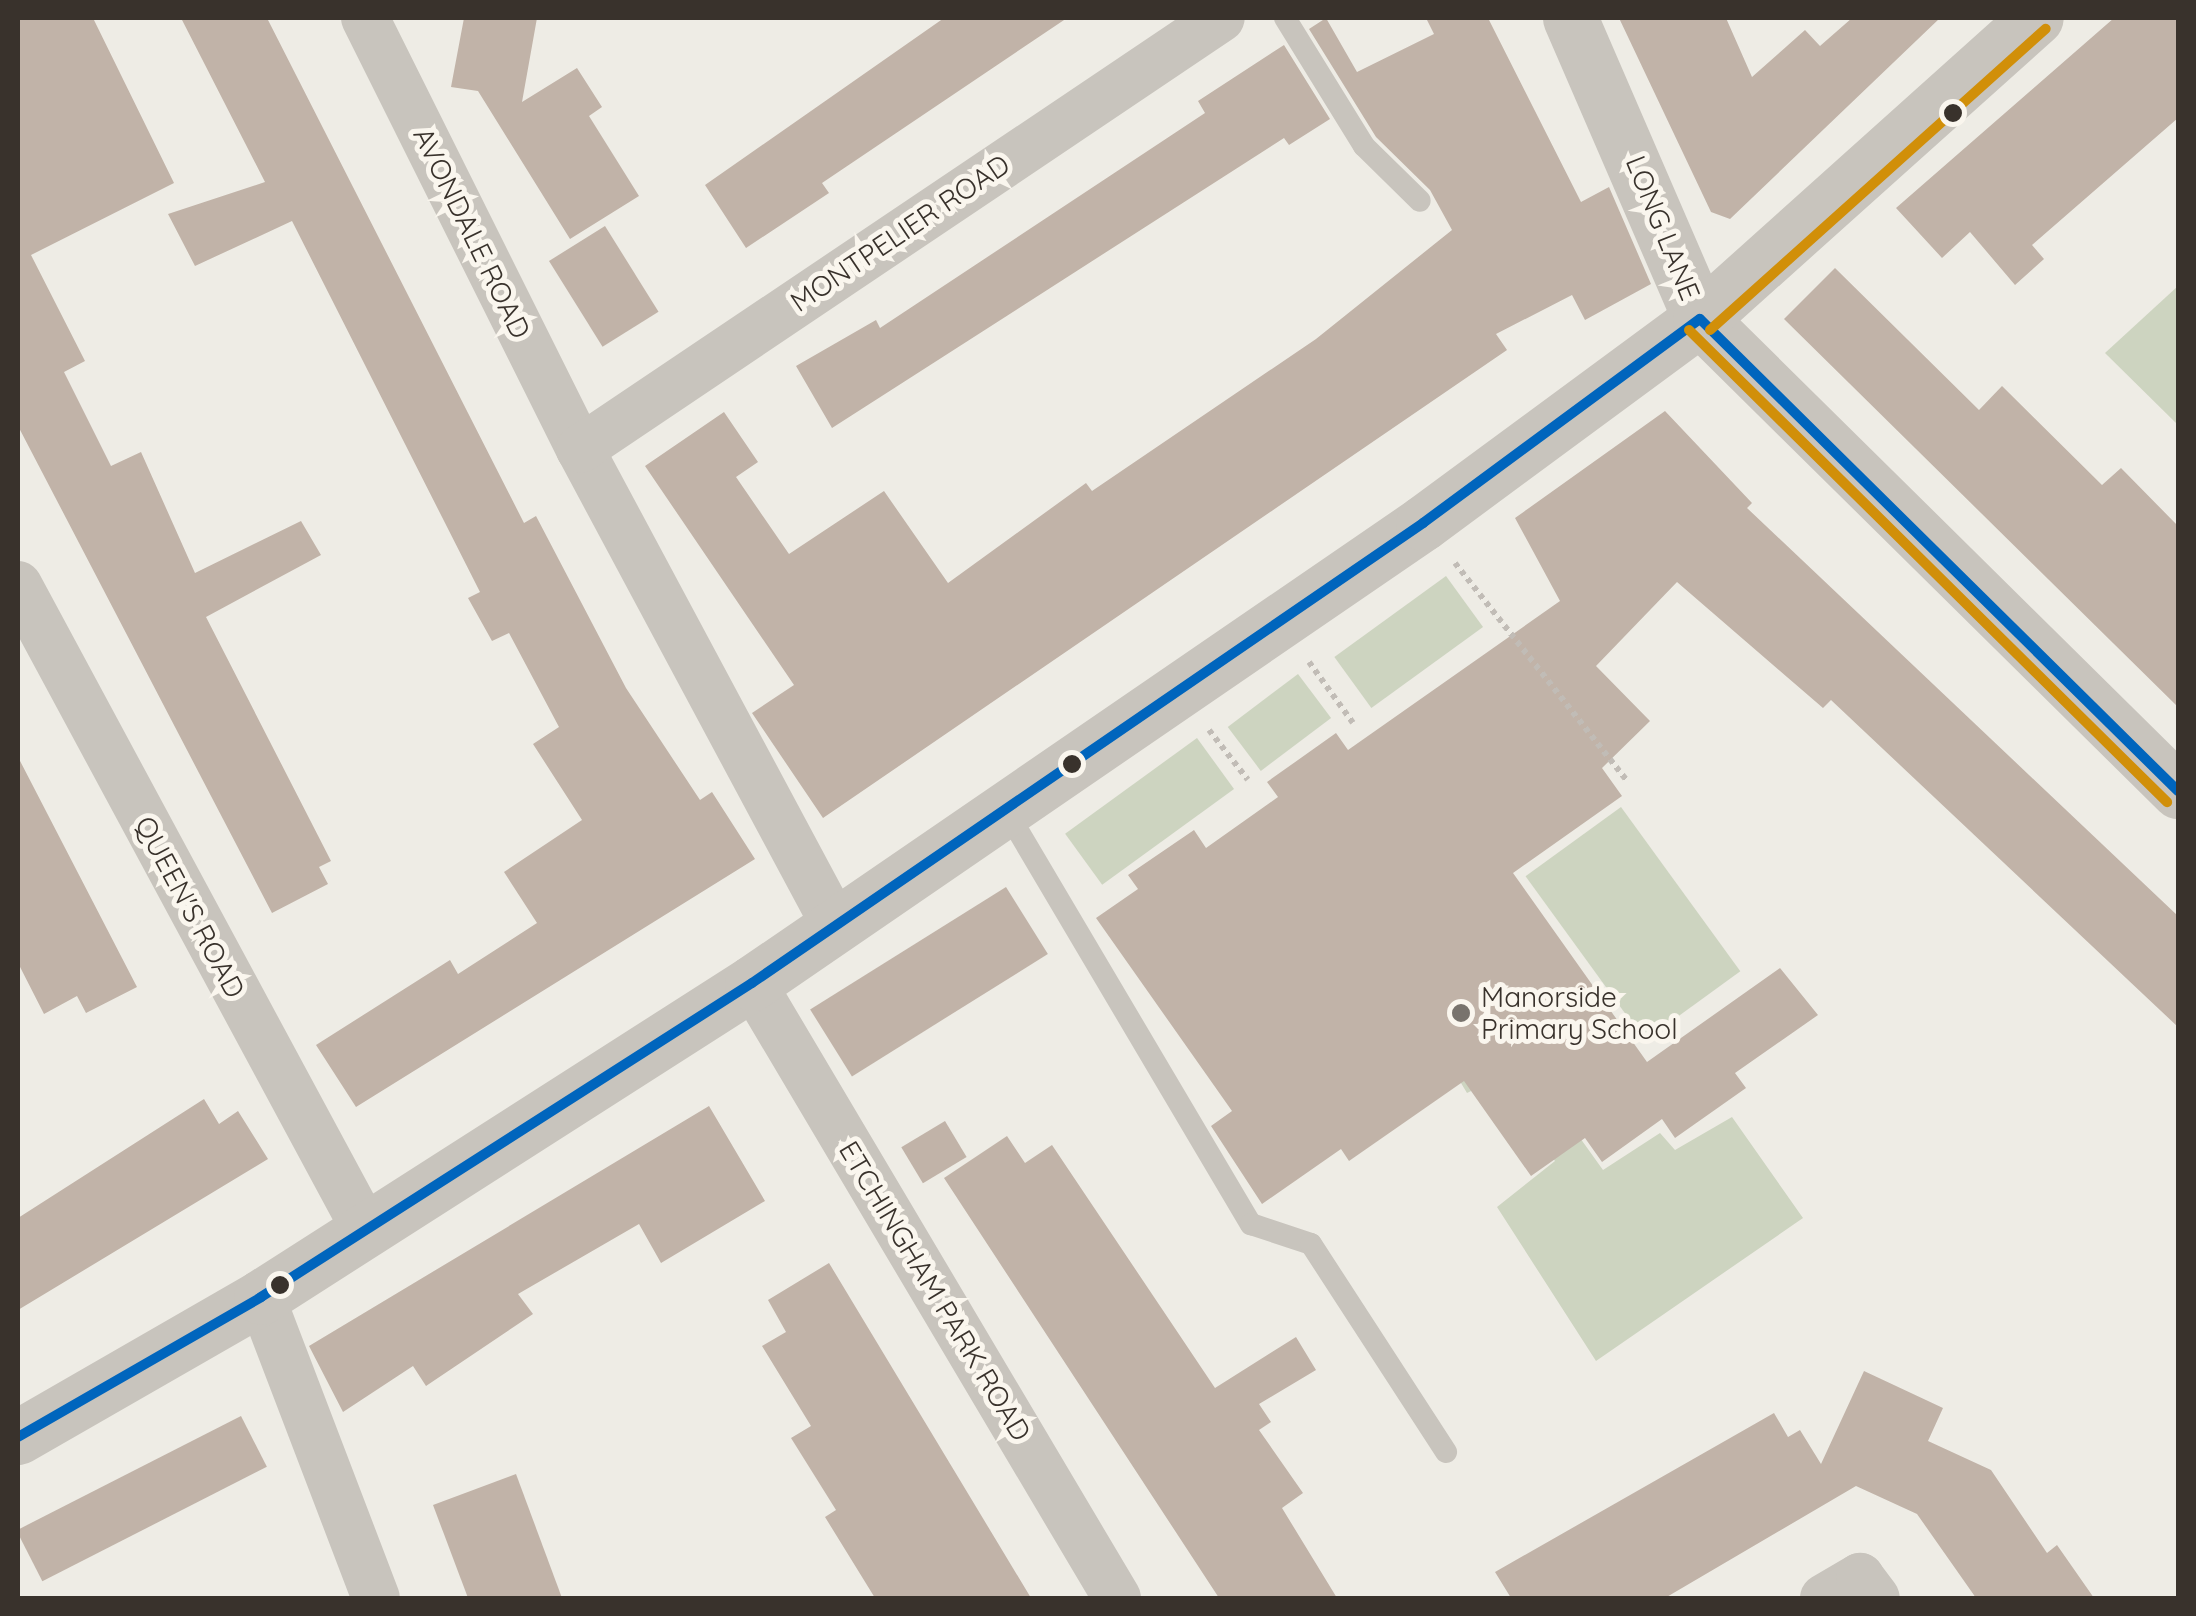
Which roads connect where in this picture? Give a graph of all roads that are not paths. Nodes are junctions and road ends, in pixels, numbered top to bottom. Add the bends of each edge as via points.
1 (365, 18) edge
2 (1221, 18) edge
3 (1285, 18) edge
4 (1570, 18) edge
5 (2036, 18) edge
6 (1420, 201) dead end
7 (1700, 318) junction
8 (580, 449) junction
9 (18, 585) edge
10 (2178, 791) edge
11 (1004, 807) junction
12 (835, 925) junction
13 (752, 984) junction
14 (364, 1227) junction
15 (261, 1297) junction
16 (18, 1437) edge
17 (1446, 1452) dead end
18 (376, 1598) edge
19 (1117, 1598) edge
20 (1824, 1598) edge
21 (1876, 1598) edge

1 - 8 street, AVONDALE ROAD
2 - 8 street, MONTPELIER ROAD
3 - 6 lane via 1364,146
4 - 7 street, LONG LANE
5 - 7 street
7 - 10 street, LONG LANE
7 - 11 street via 1423,523
8 - 12 street, AVONDALE ROAD
9 - 14 street, QUEEN'S ROAD
11 - 12 street
11 - 17 lane via 1250,1224 1310,1244
12 - 13 street
13 - 14 street
13 - 19 street, ETCHINGHAM PARK ROAD
14 - 15 street
15 - 16 street
15 - 18 street
20 - 21 street via 1860,1577

